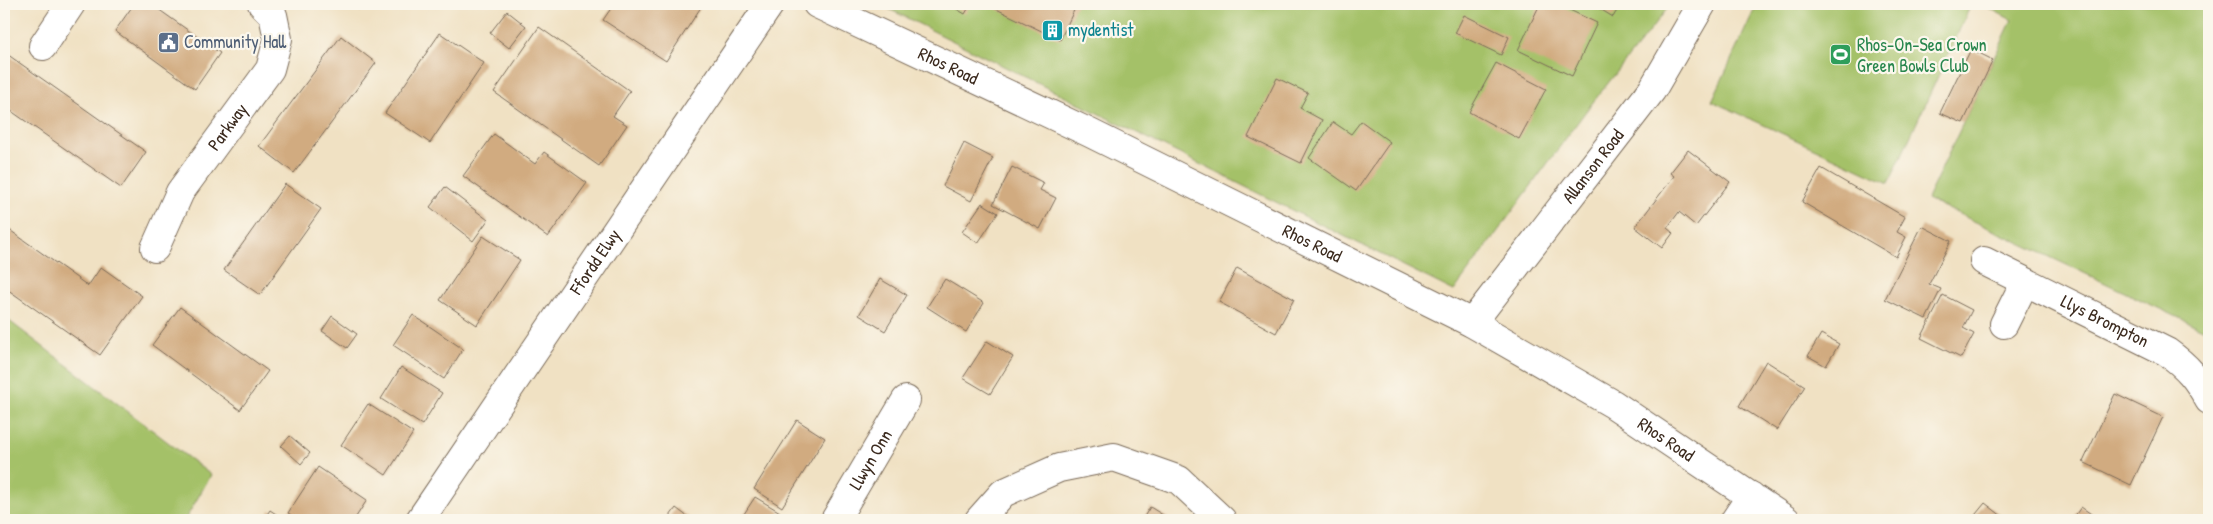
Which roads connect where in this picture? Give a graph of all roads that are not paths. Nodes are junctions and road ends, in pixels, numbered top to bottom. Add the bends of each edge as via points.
1 (72, 4) edge
2 (262, 4) edge
3 (770, 4) edge
4 (817, 4) edge
5 (1702, 4) edge
6 (43, 46) dead end
7 (155, 248) dead end
8 (1984, 261) dead end
9 (2025, 282) junction
10 (1472, 322) junction
11 (2004, 324) dead end
12 (906, 400) dead end
13 (2209, 400) edge
14 (1751, 496) junction
15 (420, 520) edge
16 (835, 520) edge
17 (979, 520) edge
18 (1222, 520) edge
19 (1735, 520) edge
20 (1786, 520) edge

1 - 6 street
2 - 7 street, Parkway via 273,15 278,39 270,69 180,192
3 - 15 street, Ffordd Elwy
4 - 10 street, Rhos Road via 1090,133
5 - 10 street, Allanson Road via 1652,90
8 - 9 street, Llys Brompton
9 - 11 street
9 - 13 street, Llys Brompton via 2167,352 2201,382
10 - 14 street, Rhos Road via 1613,404
12 - 16 street, Llwyn Onn
14 - 19 street
14 - 20 street, Rhos Road
17 - 18 street via 1003,493 1059,468 1114,457 1179,480

